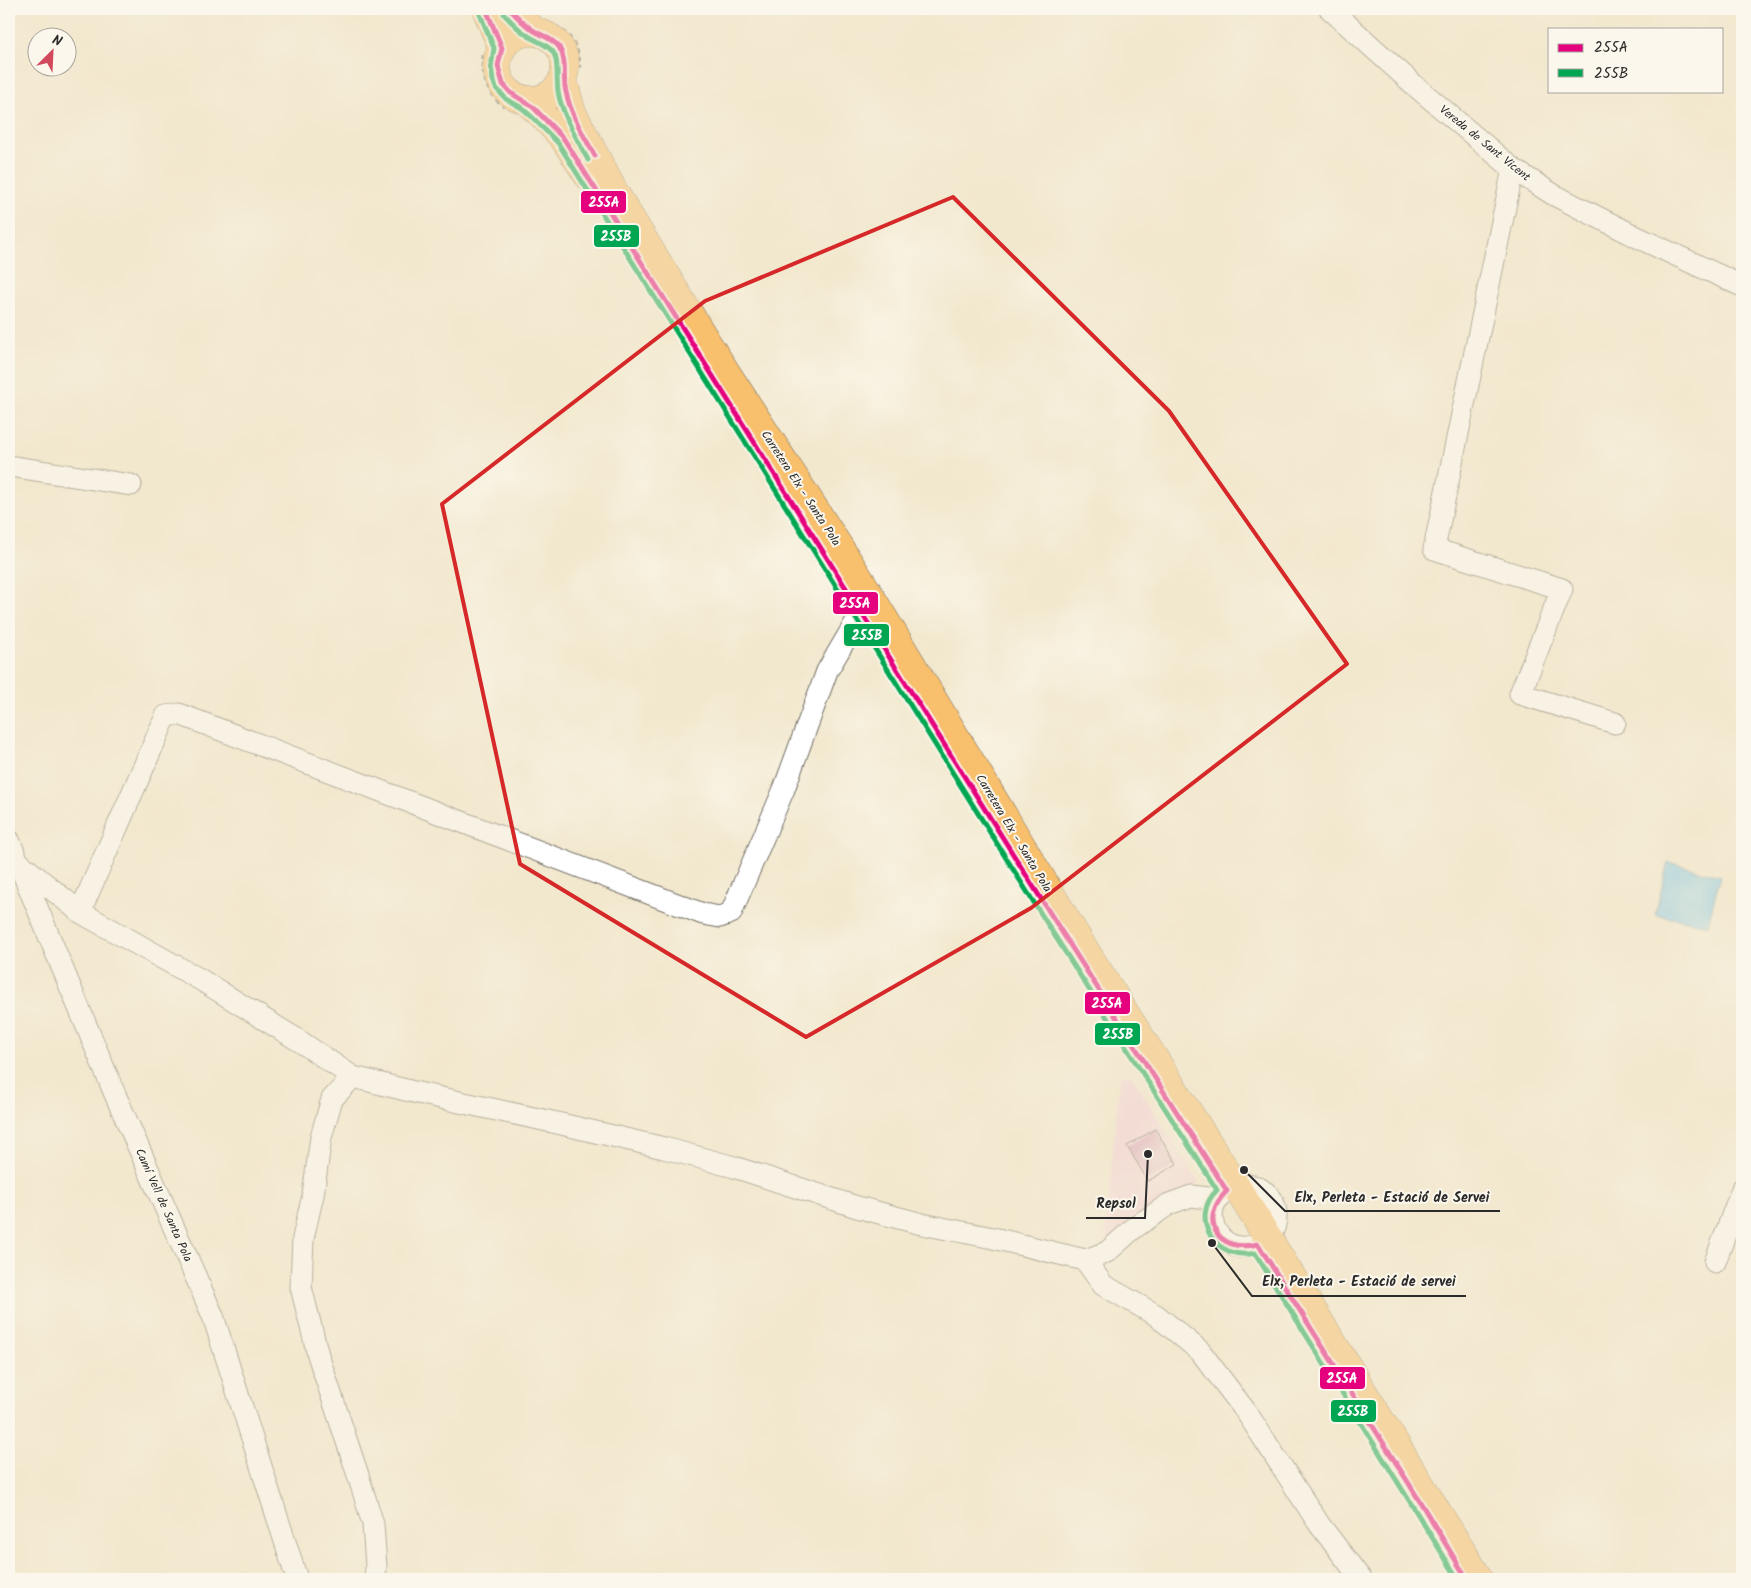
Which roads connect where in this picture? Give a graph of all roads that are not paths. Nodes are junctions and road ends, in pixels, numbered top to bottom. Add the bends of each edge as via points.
1 (486, 9) edge
2 (510, 9) edge
3 (1330, 9) edge
4 (536, 32) junction
5 (493, 47) junction
6 (563, 80) junction
7 (517, 104) junction
8 (1512, 169) junction
9 (1742, 286) edge
10 (9, 466) edge
11 (131, 485) dead end
12 (860, 617) junction
13 (1615, 723) dead end
14 (9, 840) edge
15 (17, 861) junction
16 (80, 912) junction
17 (353, 1077) junction
18 (1742, 1189) edge
19 (1226, 1192) junction
20 (1263, 1241) junction
21 (1085, 1260) junction
22 (1715, 1262) dead end
23 (297, 1579) edge
24 (375, 1579) edge
25 (1361, 1579) edge
26 (1466, 1579) edge
27 (1479, 1579) edge

1 - 5 main road
2 - 4 main road
3 - 8 street, Vereda de Sant Vicent
4 - 5 main road via 525,32
4 - 6 main road via 553,40 559,47 564,57
5 - 7 main road via 502,83
6 - 7 main road via 550,95
6 - 19 main road, Carretera Elx - Santa Pola via 572,112 613,190 865,587 1081,944
7 - 12 main road, Carretera Elx - Santa Pola via 543,116 564,139 698,348
8 - 9 street, Vereda de Sant Vicent via 1554,196
8 - 13 street via 1434,549 1562,589 1520,694
10 - 11 street
12 - 16 street via 827,671 784,789 738,900 731,912 720,917 703,914 179,714 166,716
12 - 19 main road, Carretera Elx - Santa Pola
14 - 15 street, Camí Vell de Santa Pola
15 - 16 street
15 - 23 street, Camí Vell de Santa Pola via 213,1316
16 - 17 street via 201,980
17 - 21 street via 664,1148 866,1210
17 - 24 street via 332,1099 321,1136 303,1238 301,1287 318,1355 372,1524
18 - 22 street
19 - 20 main road, Carretera Elx - Santa Pola
19 - 20 street via 1214,1206 1213,1222 1219,1236 1234,1247 1248,1248
19 - 21 street via 1191,1196 1169,1204 1107,1252
20 - 26 main road, Carretera Elx - Santa Pola
20 - 27 main road, Carretera Elx - Santa Pola
21 - 25 street via 1103,1285 1156,1315 1200,1351 1246,1413 1319,1524

